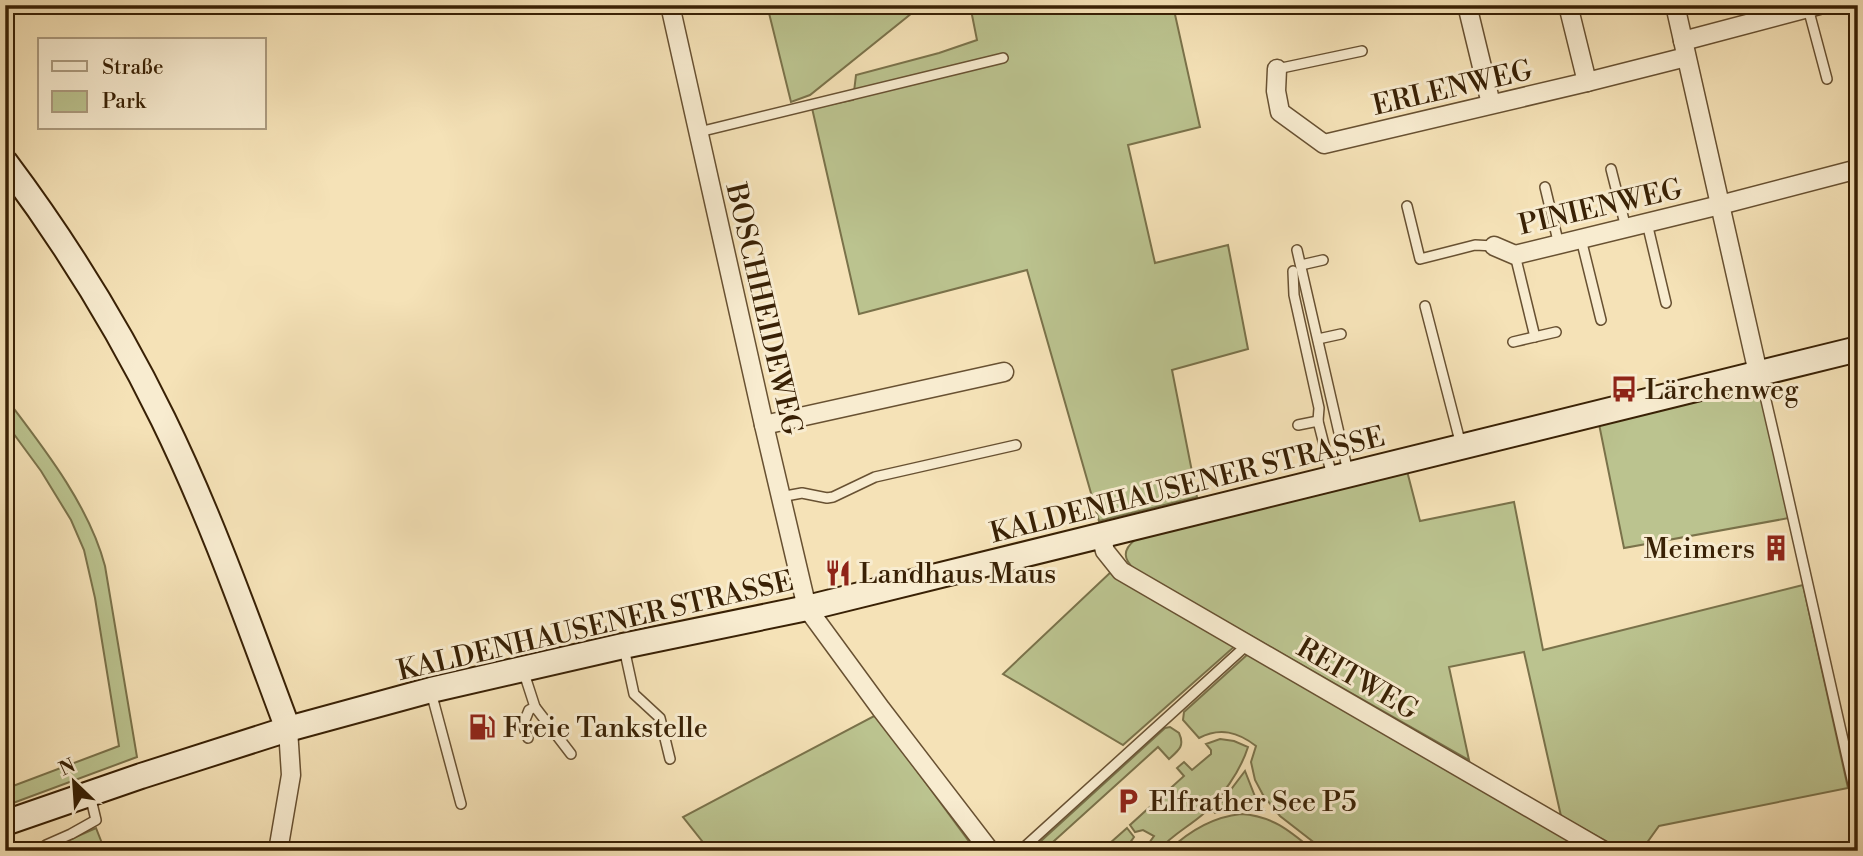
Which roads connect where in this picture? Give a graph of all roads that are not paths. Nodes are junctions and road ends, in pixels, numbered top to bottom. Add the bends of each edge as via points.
1 (670, 5) edge
2 (1468, 5) edge
3 (1568, 5) edge
4 (1675, 5) edge
5 (1814, 7) edge
6 (1685, 49) junction
7 (1362, 51) dead end
8 (1003, 58) dead end
9 (1277, 69) joint
10 (1827, 79) dead end
11 (1587, 82) junction
12 (1491, 104) junction
13 (699, 132) junction
14 (5, 162) edge
15 (1611, 169) dead end
16 (1855, 169) edge
17 (1545, 187) dead end
18 (1858, 189) edge
19 (1720, 205) junction
20 (1407, 206) dead end
21 (1647, 223) junction
22 (1626, 228) junction
23 (1581, 239) junction
24 (1559, 245) junction
25 (1494, 246) joint
26 (1297, 250) dead end
27 (1515, 256) junction
28 (1323, 260) dead end
29 (1297, 268) junction
30 (1666, 303) dead end
31 (1425, 306) dead end
32 (1601, 320) dead end
33 (1556, 332) dead end
34 (1340, 334) dead end
35 (1535, 337) junction
36 (1318, 340) junction
37 (1513, 342) dead end
38 (1858, 349) edge
39 (1004, 372) dead end
40 (1758, 373) junction
41 (1318, 421) junction
42 (764, 425) junction
43 (1298, 425) dead end
44 (1016, 445) dead end
45 (1461, 446) junction
46 (1341, 476) junction
47 (780, 497) junction
48 (1101, 536) junction
49 (807, 608) junction
50 (1248, 644) junction
51 (623, 646) junction
52 (522, 669) junction
53 (431, 690) junction
54 (535, 707) junction
55 (288, 729) junction
56 (527, 738) dead end
57 (571, 754) dead end
58 (670, 759) dead end
59 (89, 794) junction
60 (461, 804) dead end
61 (1858, 806) edge
62 (5, 823) edge
63 (46, 845) dead end
64 (278, 851) edge
65 (990, 851) edge
66 (1020, 851) edge
67 (1604, 851) edge

1 - 13 street, BOSCHHEIDEWEG
2 - 12 street
3 - 11 street
4 - 6 street
5 - 6 street, ERLENWEG
5 - 10 lane
6 - 11 street, ERLENWEG
6 - 19 street
7 - 9 lane
8 - 13 lane
9 - 12 street, ERLENWEG via 1280,112 1324,144
11 - 12 street, ERLENWEG
13 - 42 street, BOSCHHEIDEWEG
14 - 55 main road via 94,295 163,419
15 - 22 lane
16 - 18 lane
16 - 19 street, PINIENWEG
17 - 24 lane
19 - 21 street, PINIENWEG
19 - 40 street
20 - 25 lane via 1420,259 1475,245
21 - 22 street, PINIENWEG
21 - 30 lane
22 - 23 street, PINIENWEG
23 - 24 street, PINIENWEG
23 - 32 lane
24 - 27 street, PINIENWEG
25 - 27 street, PINIENWEG
26 - 29 lane
27 - 35 lane
28 - 29 lane
29 - 36 lane
29 - 41 lane via 1294,295
31 - 45 lane
33 - 35 lane
34 - 36 lane
35 - 37 lane
36 - 46 lane
38 - 40 main road, KALDENHAUSENER STRASSE
39 - 42 street
40 - 45 main road, KALDENHAUSENER STRASSE
40 - 61 lane
41 - 43 lane
41 - 46 lane
42 - 47 street, BOSCHHEIDEWEG
44 - 47 lane via 875,477 833,497 802,493
45 - 46 main road, KALDENHAUSENER STRASSE
46 - 48 main road, KALDENHAUSENER STRASSE
47 - 49 street, BOSCHHEIDEWEG
48 - 49 main road, KALDENHAUSENER STRASSE
48 - 50 street, REITWEG via 1105,551 1121,571
49 - 51 main road, KALDENHAUSENER STRASSE
49 - 65 street
50 - 66 lane
50 - 67 street, REITWEG
51 - 52 main road, KALDENHAUSENER STRASSE
51 - 58 lane via 634,694 660,718
52 - 53 main road, KALDENHAUSENER STRASSE
52 - 54 lane
53 - 55 main road, KALDENHAUSENER STRASSE
53 - 60 lane
54 - 56 lane via 528,710 523,725
54 - 57 lane
55 - 59 main road, KALDENHAUSENER STRASSE
55 - 64 street via 291,775
59 - 62 main road, KALDENHAUSENER STRASSE
59 - 63 lane via 96,820

